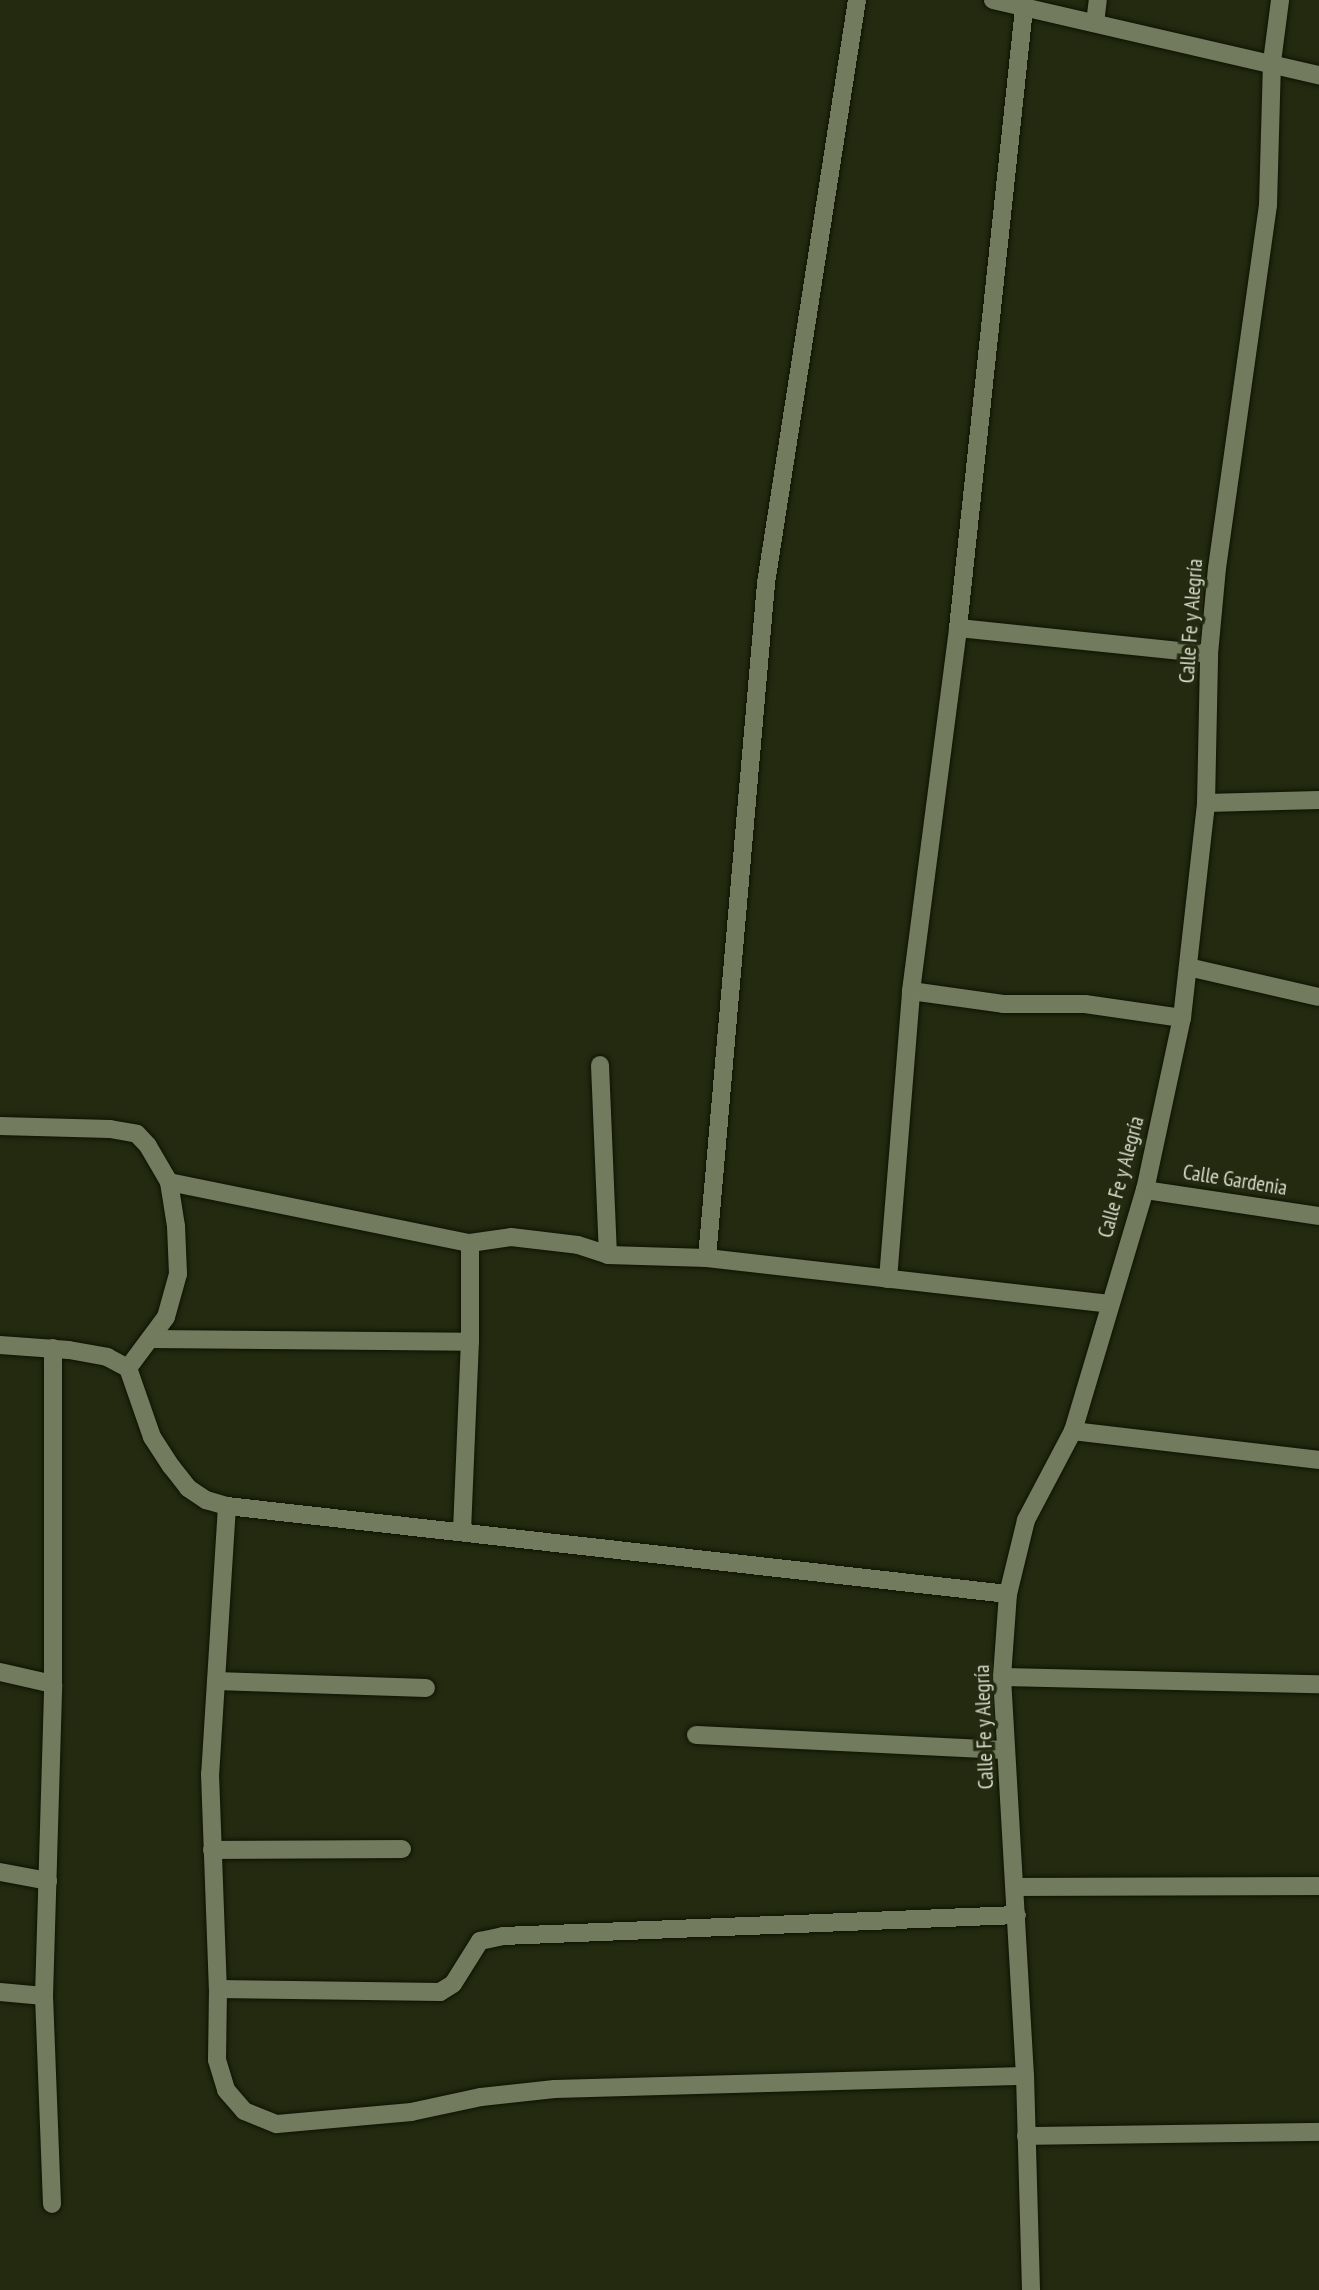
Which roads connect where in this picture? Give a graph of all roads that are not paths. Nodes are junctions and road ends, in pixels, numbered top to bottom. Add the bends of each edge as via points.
1 (857, 0) edge
2 (993, 0) edge
3 (1098, 0) edge
4 (1280, 0) edge
5 (1024, 8) junction
6 (1095, 23) junction
7 (1272, 62) junction
8 (1319, 75) edge
9 (958, 628) junction
10 (1209, 654) junction
11 (1319, 800) edge
12 (1206, 803) junction
13 (1188, 967) junction
14 (911, 991) junction
15 (1319, 997) edge
16 (1182, 1018) junction
17 (600, 1065) dead end
18 (0, 1126) edge
19 (169, 1182) junction
20 (1144, 1190) junction
21 (1319, 1216) edge
22 (470, 1243) junction
23 (608, 1255) junction
24 (707, 1258) junction
25 (888, 1279) junction
26 (1109, 1304) junction
27 (150, 1339) junction
28 (470, 1342) junction
29 (0, 1345) edge
30 (53, 1348) junction
31 (128, 1368) junction
32 (1073, 1431) junction
33 (1319, 1460) edge
34 (227, 1506) junction
35 (462, 1531) junction
36 (1008, 1594) junction
37 (0, 1672) edge
38 (1002, 1677) junction
39 (216, 1681) junction
40 (53, 1684) junction
41 (1319, 1684) edge
42 (426, 1688) dead end
43 (696, 1735) dead end
44 (1006, 1750) junction
45 (402, 1849) dead end
46 (212, 1850) junction
47 (0, 1872) edge
48 (48, 1881) junction
49 (1015, 1886) junction
50 (1319, 1886) edge
51 (1017, 1915) junction
52 (218, 1989) junction
53 (0, 1992) edge
54 (44, 1996) junction
55 (1025, 2076) junction
56 (1319, 2132) edge
57 (1026, 2136) junction
58 (52, 2204) dead end
59 (1031, 2290) edge

1 - 24 street via 766,583
2 - 5 street
3 - 6 street
4 - 7 street, Calle Fe y Alegría
5 - 6 street
5 - 9 street
6 - 7 street
7 - 8 street
7 - 10 street, Calle Fe y Alegría via 1268,205
9 - 10 street
9 - 14 street
10 - 12 street, Calle Fe y Alegría
11 - 12 street
12 - 13 street, Calle Fe y Alegría
13 - 15 street
13 - 16 street, Calle Fe y Alegría
14 - 16 street via 1003,1004 1086,1004
14 - 25 street
16 - 20 street, Calle Fe y Alegría
17 - 23 street
18 - 19 street via 136,1134
19 - 22 street
19 - 27 street via 178,1274 166,1317
20 - 21 street, Calle Gardenia
20 - 26 street, Calle Fe y Alegría
22 - 23 street via 511,1237 578,1245
22 - 28 street
23 - 24 street
24 - 25 street
25 - 26 street
26 - 32 street, Calle Fe y Alegría
27 - 28 street
27 - 31 street
28 - 35 street
29 - 30 street
30 - 31 street via 107,1357
30 - 40 street
31 - 34 street via 152,1437 172,1466 188,1488 205,1500
32 - 33 street
32 - 36 street, Calle Fe y Alegría via 1026,1520
34 - 35 street
34 - 39 street
35 - 36 street
36 - 38 street, Calle Fe y Alegría
37 - 40 street
38 - 41 street
38 - 44 street, Calle Fe y Alegría
39 - 42 street
39 - 46 street via 210,1774
40 - 48 street
43 - 44 street
44 - 49 street, Calle Fe y Alegría
45 - 46 street
46 - 52 street
47 - 48 street
48 - 54 street
49 - 50 street
49 - 51 street, Calle Fe y Alegría
51 - 52 street via 503,1936 480,1941 453,1984 440,1992
51 - 55 street, Calle Fe y Alegría
52 - 55 street via 217,2060 226,2090 244,2111 278,2124 411,2112 555,2088
53 - 54 street
54 - 58 street
55 - 57 street, Calle Fe y Alegría
56 - 57 street
57 - 59 street, Calle Fe y Alegría

